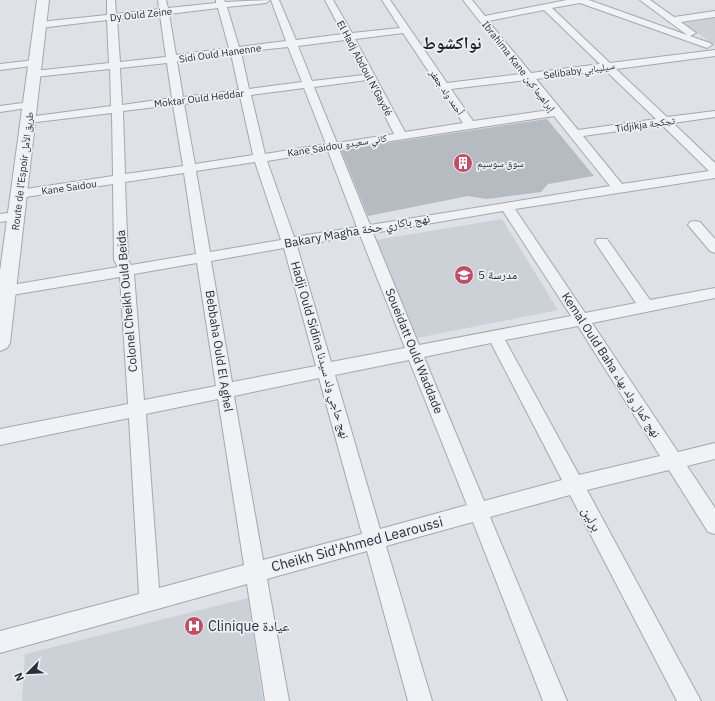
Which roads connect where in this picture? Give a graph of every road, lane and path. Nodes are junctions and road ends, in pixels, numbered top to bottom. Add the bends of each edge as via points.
1 (43, 0) edge
2 (111, 0) edge
3 (266, 0) edge
4 (275, 0) edge
5 (329, 0) edge
6 (386, 0) edge
7 (389, 0) edge
8 (467, 0) edge
9 (580, 0) edge
10 (644, 0) edge
11 (221, 2) edge
12 (163, 6) edge
13 (547, 8) junction
14 (715, 14) edge
15 (112, 17) junction
16 (482, 19) junction
17 (672, 20) junction
18 (40, 25) junction
19 (406, 30) junction
20 (348, 37) junction
21 (293, 43) junction
22 (235, 50) junction
23 (712, 50) edge
24 (172, 60) junction
25 (115, 66) junction
26 (608, 66) junction
27 (0, 67) edge
28 (34, 68) junction
29 (528, 76) junction
30 (370, 77) junction
31 (308, 85) junction
32 (444, 87) junction
33 (244, 92) junction
34 (178, 101) junction
35 (30, 105) junction
36 (117, 108) junction
37 (0, 109) edge
38 (556, 112) junction
39 (715, 114) edge
40 (28, 120) junction
41 (666, 122) junction
42 (469, 124) junction
43 (574, 134) junction
44 (401, 135) junction
45 (332, 146) junction
46 (260, 158) junction
47 (189, 168) junction
48 (715, 170) edge
49 (715, 174) edge
50 (119, 180) junction
51 (618, 188) junction
52 (19, 194) junction
53 (506, 206) junction
54 (8, 217) edge
55 (695, 225) dead end
56 (365, 230) junction
57 (602, 242) dead end
58 (289, 243) junction
59 (715, 248) edge
60 (203, 258) junction
61 (127, 271) junction
62 (3, 292) edge
63 (715, 293) edge
64 (647, 307) junction
65 (582, 320) junction
66 (495, 336) junction
67 (0, 343) edge
68 (414, 352) junction
69 (326, 370) junction
70 (225, 391) junction
71 (136, 409) junction
72 (0, 437) edge
73 (715, 451) edge
74 (675, 462) junction
75 (574, 485) junction
76 (478, 511) junction
77 (715, 524) edge
78 (374, 540) junction
79 (256, 572) junction
80 (150, 602) junction
81 (0, 642) edge
82 (277, 701) edge
83 (420, 701) edge
84 (555, 701) edge
85 (689, 701) edge

1 - 18 street, Route de l’Espoir طريق الأمل
2 - 15 street, Colonel Cheikh Ould Beida
3 - 11 street, Dy Ould Zeine
4 - 21 street, Soueidatt Ould Waddade
5 - 20 street, El Hadj Abdoul N'Gaydé
6 - 7 street
6 - 19 street, أحمد ولد جعفر
8 - 16 street, Ibrahima Kane إبراهيما كين
9 - 13 street
9 - 23 street
10 - 17 street
11 - 12 street, Dy Ould Zeine
11 - 22 street, Hadji Ould Sidina نهج حاجي ولد سيدنا
12 - 15 street, Dy Ould Zeine
12 - 24 street, Bebbaha Ould El Aghel
13 - 16 street
13 - 26 street
14 - 17 street
15 - 18 street, Dy Ould Zeine
15 - 25 street, Colonel Cheikh Ould Beida
16 - 29 street, Ibrahima Kane إبراهيما كين
17 - 23 street
18 - 28 street, Route de l’Espoir طريق الأمل
19 - 20 street, Sidi Ould Hanenne
19 - 32 street, أحمد ولد جعفر
20 - 21 street, Sidi Ould Hanenne
20 - 30 street, El Hadj Abdoul N'Gaydé
21 - 22 street, Sidi Ould Hanenne
21 - 31 street, Soueidatt Ould Waddade
22 - 24 street, Sidi Ould Hanenne
22 - 33 street, Hadji Ould Sidina نهج حاجي ولد سيدنا
23 - 26 street, Selibaby سيليبابي
24 - 25 street, Sidi Ould Hanenne
24 - 34 street, Bebbaha Ould El Aghel
25 - 28 street, Sidi Ould Hanenne
25 - 36 street, Colonel Cheikh Ould Beida
26 - 29 street, Selibaby سيليبابي
26 - 41 street
27 - 28 street, Sidi Ould Hanenne
28 - 35 street, Route de l’Espoir طريق الأمل
29 - 32 street, Selibaby سيليبابي
29 - 38 street, Ibrahima Kane إبراهيما كين
30 - 31 street, Moktar Ould Heddar
30 - 44 street, El Hadj Abdoul N'Gaydé
31 - 33 street, Moktar Ould Heddar
31 - 45 street, Soueidatt Ould Waddade
32 - 42 street, أحمد ولد جعفر
33 - 34 street, Moktar Ould Heddar
33 - 46 street, Hadji Ould Sidina نهج حاجي ولد سيدنا
34 - 36 street, Moktar Ould Heddar
34 - 47 street, Bebbaha Ould El Aghel
35 - 37 street
35 - 40 street, Route de l’Espoir طريق الأمل
36 - 40 street, Moktar Ould Heddar
36 - 50 street, Colonel Cheikh Ould Beida
38 - 42 street, Kane Saidou كاني سعيدو
38 - 43 street, Ibrahima Kane إبراهيما كين
39 - 41 street, Tidjikja تجكجة
40 - 52 street, Route de l’Espoir طريق الأمل
41 - 43 street, Tidjikja تجكجة
41 - 48 street
42 - 44 street, Kane Saidou كاني سعيدو
43 - 51 street, Ibrahima Kane إبراهيما كين
44 - 45 street, Kane Saidou كاني سعيدو
45 - 46 street, Kane Saidou كاني سعيدو
45 - 56 street, Soueidatt Ould Waddade
46 - 47 street, Kane Saidou كاني سعيدو
46 - 58 street, Hadji Ould Sidina نهج حاجي ولد سيدنا
47 - 50 street, Kane Saidou كاني سعيدو
47 - 60 street, Bebbaha Ould El Aghel
49 - 51 street, Bakary Magha نهج باكاري حخة
50 - 52 street, Kane Saidou
50 - 61 street, Colonel Cheikh Ould Beida via 121,260
51 - 53 street, Bakary Magha نهج باكاري حخة
52 - 54 street, Route de l’Espoir طريق الأمل
53 - 56 street, Bakary Magha نهج باكاري حخة
53 - 65 street, Kemal Ould Baha نهج كمال ولد بهاء
54 - 62 street, Route de l’Espoir طريق الأمل
55 - 59 street
56 - 58 street, Bakary Magha نهج باكاري حخة
56 - 68 street, Soueidatt Ould Waddade
57 - 64 street
58 - 60 street, Bakary Magha نهج باكاري حخة
58 - 69 street, Hadji Ould Sidina نهج حاجي ولد سيدنا
60 - 61 street, Bakary Magha نهج باكاري حخة
60 - 70 street, Bebbaha Ould El Aghel
61 - 62 street, Bakary Magha نهج باكاري حخة
61 - 71 street, Colonel Cheikh Ould Beida
62 - 67 street, Route de l’Espoir طريق الأمل
63 - 64 street
64 - 65 street
65 - 66 street
65 - 74 street, Kemal Ould Baha نهج كمال ولد بهاء
66 - 68 street
66 - 75 street, برلين
68 - 69 street
68 - 76 street, Soueidatt Ould Waddade
69 - 70 street
69 - 78 street, Hadji Ould Sidina نهج حاجي ولد سيدنا
70 - 71 street
70 - 79 street, Bebbaha Ould El Aghel
71 - 72 street
71 - 80 street, Colonel Cheikh Ould Beida
73 - 74 street, Cheikh Sid'Ahmed Learoussi
74 - 75 street, Cheikh Sid'Ahmed Learoussi
74 - 77 street, Kemal Ould Baha نهج كمال ولد بهاء
75 - 76 street, Cheikh Sid'Ahmed Learoussi
75 - 85 street, برلين
76 - 78 street, Cheikh Sid'Ahmed Learoussi
76 - 84 street, Soueidatt Ould Waddade
78 - 79 street, Cheikh Sid'Ahmed Learoussi
78 - 83 street, Hadji Ould Sidina نهج حاجي ولد سيدنا
79 - 80 street, Cheikh Sid'Ahmed Learoussi
79 - 82 street, Bebbaha Ould El Aghel
80 - 81 street, Cheikh Sid'Ahmed Learoussi

